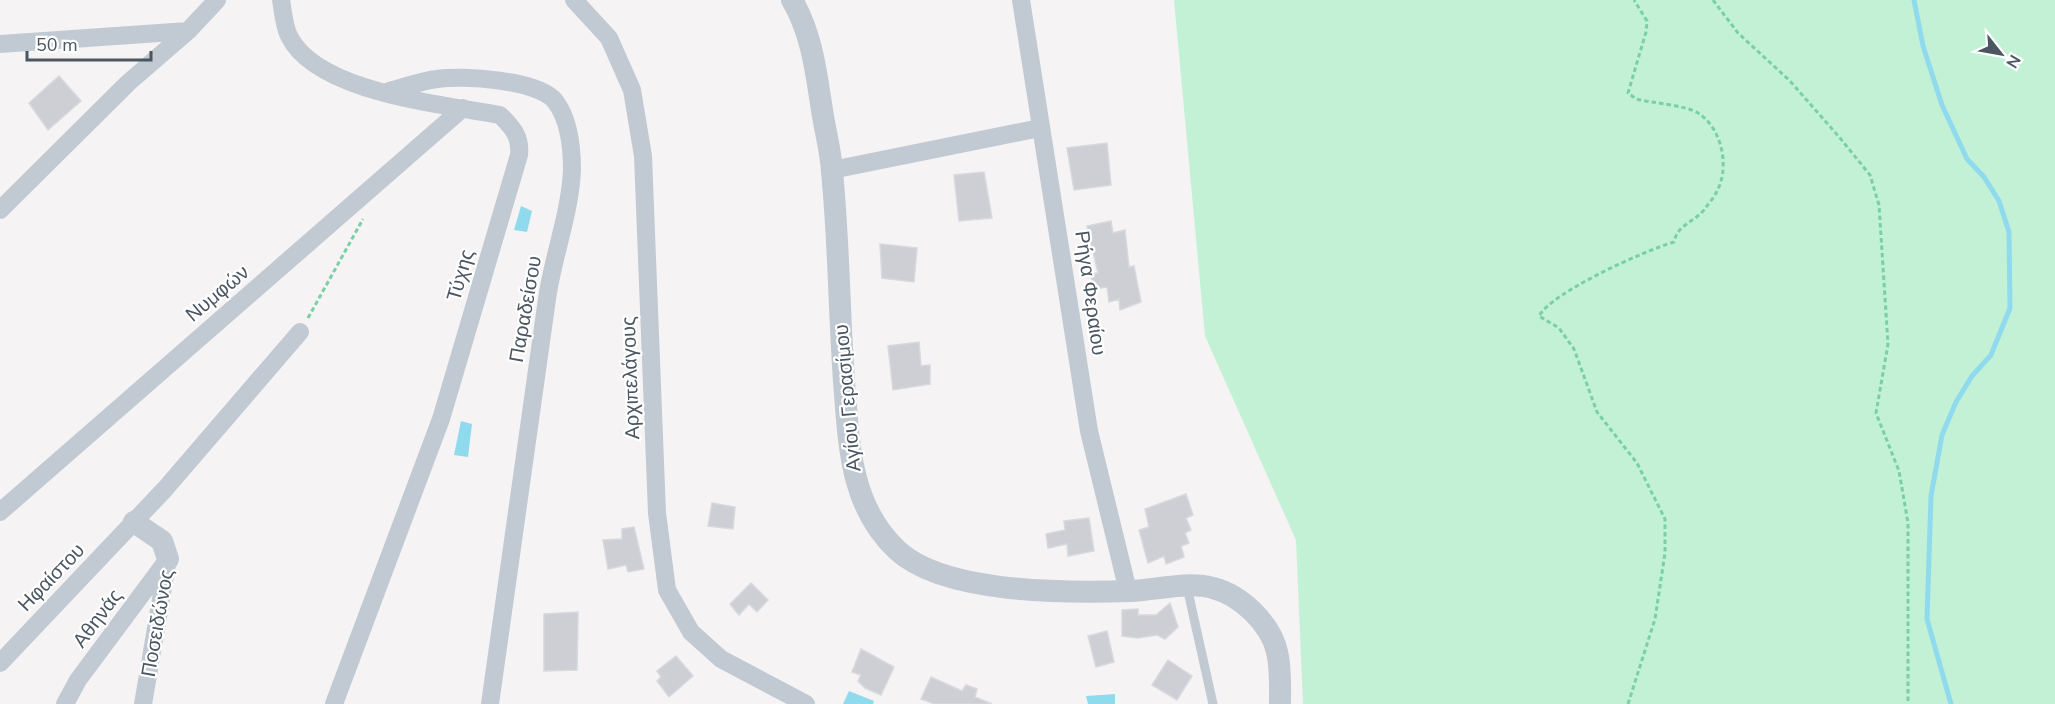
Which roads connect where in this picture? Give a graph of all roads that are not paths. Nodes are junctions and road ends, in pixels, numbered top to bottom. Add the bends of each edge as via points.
1 (217, 0) edge
2 (281, 0) edge
3 (574, 0) edge
4 (792, 0) edge
5 (1021, 0) edge
6 (188, 31) junction
7 (0, 44) edge
8 (384, 93) junction
9 (463, 108) junction
10 (1040, 128) junction
11 (832, 170) junction
12 (0, 210) edge
13 (300, 332) road end
14 (0, 512) edge
15 (134, 522) junction
16 (168, 560) junction
17 (1187, 587) junction
18 (1128, 591) junction
19 (0, 663) edge
20 (65, 704) edge
21 (142, 704) edge
22 (334, 704) edge
23 (490, 704) edge
24 (806, 704) edge
25 (1213, 704) edge
26 (1280, 704) edge

1 - 6 street
2 - 8 street, Τύχης via 289,36 309,61 345,81
3 - 24 street, Αρχιπελάγους via 609,38 632,90 643,156 657,513 667,590 691,632 721,659
4 - 11 street, Αγίου Γερασίμου via 818,72
5 - 10 street, Ρήγα Φεραίου
6 - 7 street
6 - 12 street via 128,83
8 - 9 street, Τύχης
8 - 23 street, Παραδείσου via 435,79 465,77 544,92 554,99 565,118 571,148 566,214 548,294
9 - 14 street, Νυμφών
9 - 22 street, Τύχης via 500,115 514,128 520,142 519,155 441,419
10 - 11 street
10 - 18 street, Ρήγα Φεραίου via 1053,185 1089,431
11 - 18 street, Αγίου Γερασίμου via 842,357 854,478 883,536 923,568 948,576 1002,588
13 - 15 street, Ηφαίστου
15 - 16 street, Ποσειδώνος via 162,541
15 - 19 street, Ηφαίστου
16 - 20 street, Αθηνάς via 78,680
16 - 21 street, Ποσειδώνος
17 - 18 street, Αγίου Γερασίμου
17 - 25 lane
17 - 26 street, Αγίου Γερασίμου via 1213,588 1239,599 1262,622 1277,650

